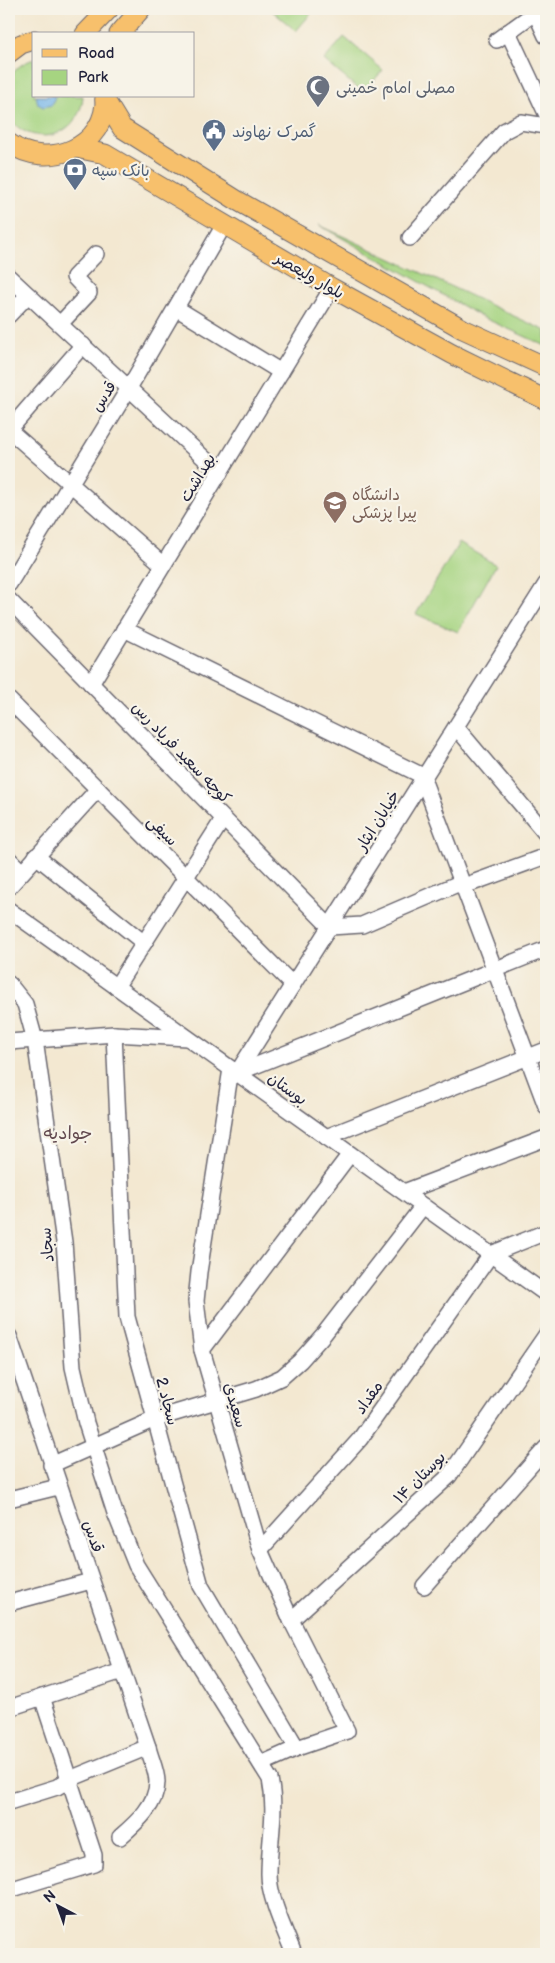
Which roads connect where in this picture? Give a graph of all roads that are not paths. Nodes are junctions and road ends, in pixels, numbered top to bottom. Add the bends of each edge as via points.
1 (109, 9) edge
2 (141, 9) edge
3 (537, 10) edge
4 (87, 32) edge
5 (121, 32) edge
6 (546, 36) edge
7 (32, 41) edge
8 (9, 53) edge
9 (105, 98) edge
10 (546, 113) edge
11 (546, 126) edge
12 (9, 143) edge
13 (76, 148) junction
14 (30, 154) junction
15 (9, 159) edge
16 (224, 225) junction
17 (410, 238) dead end
18 (96, 254) dead end
19 (9, 277) edge
20 (332, 288) junction
21 (28, 295) junction
22 (176, 308) junction
23 (9, 315) edge
24 (60, 324) junction
25 (463, 329) junction
26 (82, 345) junction
27 (452, 354) junction
28 (546, 367) edge
29 (281, 372) junction
30 (129, 388) junction
31 (546, 400) edge
32 (9, 430) edge
33 (220, 473) junction
34 (70, 484) junction
35 (164, 565) junction
36 (9, 584) edge
37 (546, 584) edge
38 (9, 600) edge
39 (124, 629) junction
40 (91, 684) junction
41 (9, 700) edge
42 (456, 727) junction
43 (424, 778) junction
44 (98, 789) junction
45 (222, 819) junction
46 (546, 834) edge
47 (36, 856) junction
48 (546, 856) edge
49 (9, 859) edge
50 (22, 872) junction
51 (186, 877) junction
52 (463, 884) junction
53 (9, 888) edge
54 (9, 910) edge
55 (330, 927) junction
56 (144, 943) junction
57 (546, 950) edge
58 (495, 970) junction
59 (293, 985) junction
60 (10, 987) edge
61 (116, 987) junction
62 (114, 1034) junction
63 (187, 1038) junction
64 (35, 1040) junction
65 (9, 1042) edge
66 (546, 1050) edge
67 (528, 1058) junction
68 (234, 1071) junction
69 (546, 1106) edge
70 (326, 1137) junction
71 (546, 1138) edge
72 (350, 1154) junction
73 (404, 1192) junction
74 (423, 1206) junction
75 (546, 1232) edge
76 (491, 1254) junction
77 (546, 1294) edge
78 (546, 1335) edge
79 (9, 1336) edge
80 (202, 1350) junction
81 (217, 1401) junction
82 (155, 1419) junction
83 (93, 1446) junction
84 (546, 1448) edge
85 (51, 1465) junction
86 (58, 1487) junction
87 (9, 1499) edge
88 (260, 1550) junction
89 (91, 1581) junction
90 (424, 1586) dead end
91 (9, 1604) edge
92 (291, 1620) junction
93 (122, 1671) junction
94 (42, 1697) junction
95 (9, 1708) edge
96 (148, 1747) junction
97 (297, 1748) junction
98 (259, 1761) junction
99 (70, 1779) junction
100 (9, 1802) edge
101 (120, 1838) dead end
102 (9, 1890) edge
103 (294, 1954) edge

1 - 4 main road
2 - 5 main road
3 - 6 street
3 - 10 street via 503,36
7 - 8 main road
9 - 13 main road via 96,128 89,139
9 - 25 main road, بلوار ولیعصر via 122,128 238,201
11 - 17 street via 521,122 504,131
12 - 14 main road
13 - 14 main road via 62,154
13 - 16 main road, بلوار ولیعصر via 106,154
14 - 15 main road
16 - 20 main road, بلوار ولیعصر
16 - 22 street, قدس
18 - 24 street via 74,277 88,293
19 - 21 street
20 - 27 main road, بلوار ولیعصر
20 - 29 street, بهداشت
21 - 23 street
21 - 24 street
22 - 29 street
22 - 30 street, قدس
24 - 26 street
25 - 27 main road
25 - 28 main road, بلوار ولیعصر
26 - 30 street
26 - 32 street
27 - 31 main road, بلوار ولیعصر
29 - 33 street, بهداشت
30 - 33 street
30 - 34 street, قدس
32 - 34 street
33 - 35 street, بهداشت
34 - 35 street
34 - 36 street, قدس
35 - 39 street, بهداشت
37 - 42 street, خیابان ایثار
38 - 40 street, کوچه سعید فریاد رس
39 - 40 street, بهداشت
39 - 43 street
40 - 45 street, کوچه سعید فریاد رس
41 - 44 street, سیفی
42 - 43 street, خیابان ایثار
42 - 46 street
43 - 52 street
43 - 55 street, خیابان ایثار
44 - 47 street
44 - 51 street, سیفی
45 - 51 street
45 - 55 street, کوچه سعید فریاد رس
47 - 50 street
47 - 56 street
48 - 52 street
49 - 50 street
50 - 53 street
51 - 56 street
51 - 59 street, سیفی
52 - 55 street via 362,925
52 - 58 street
54 - 61 street, بوستان
55 - 59 street, خیابان ایثار
56 - 61 street
57 - 58 street
58 - 67 street
58 - 68 street
59 - 68 street, خیابان ایثار
60 - 64 street, سجاد via 25,1004
61 - 63 street, بوستان
62 - 63 street
62 - 64 street
62 - 82 street, سجاد 2 via 128,1318
63 - 68 street, بوستان
64 - 65 street
64 - 83 street, سجاد via 64,1242 73,1367
66 - 67 street
67 - 69 street
67 - 70 street
68 - 70 street, بوستان
68 - 80 street, سعیدی via 199,1272 196,1301
70 - 72 street, بوستان
71 - 73 street
72 - 73 street, بوستان
72 - 80 street
73 - 74 street, بوستان
74 - 76 street, بوستان
74 - 81 street via 300,1361 282,1377
75 - 76 street
76 - 77 street, بوستان
76 - 88 street, مقداد via 360,1439
78 - 92 street, بوستان ۱۴ via 449,1476
79 - 85 street, قدس
80 - 81 street, سعیدی
81 - 82 street
81 - 88 street, سعیدی
82 - 83 street
82 - 97 street, سجاد 2 via 201,1586
83 - 85 street
83 - 98 street, سجاد via 136,1565
84 - 90 street
85 - 86 street, قدس
86 - 87 street
86 - 89 street, قدس
88 - 92 street, سعیدی
89 - 91 street
89 - 93 street, قدس
92 - 97 street, سعیدی via 348,1731
93 - 94 street
93 - 96 street, قدس
94 - 95 street
94 - 99 street
96 - 99 street
96 - 101 street, قدس via 157,1782 154,1796 143,1816
97 - 98 street
98 - 103 street, سجاد via 270,1779 275,1801 269,1876
99 - 100 street via 57,1787
99 - 102 street via 94,1864

